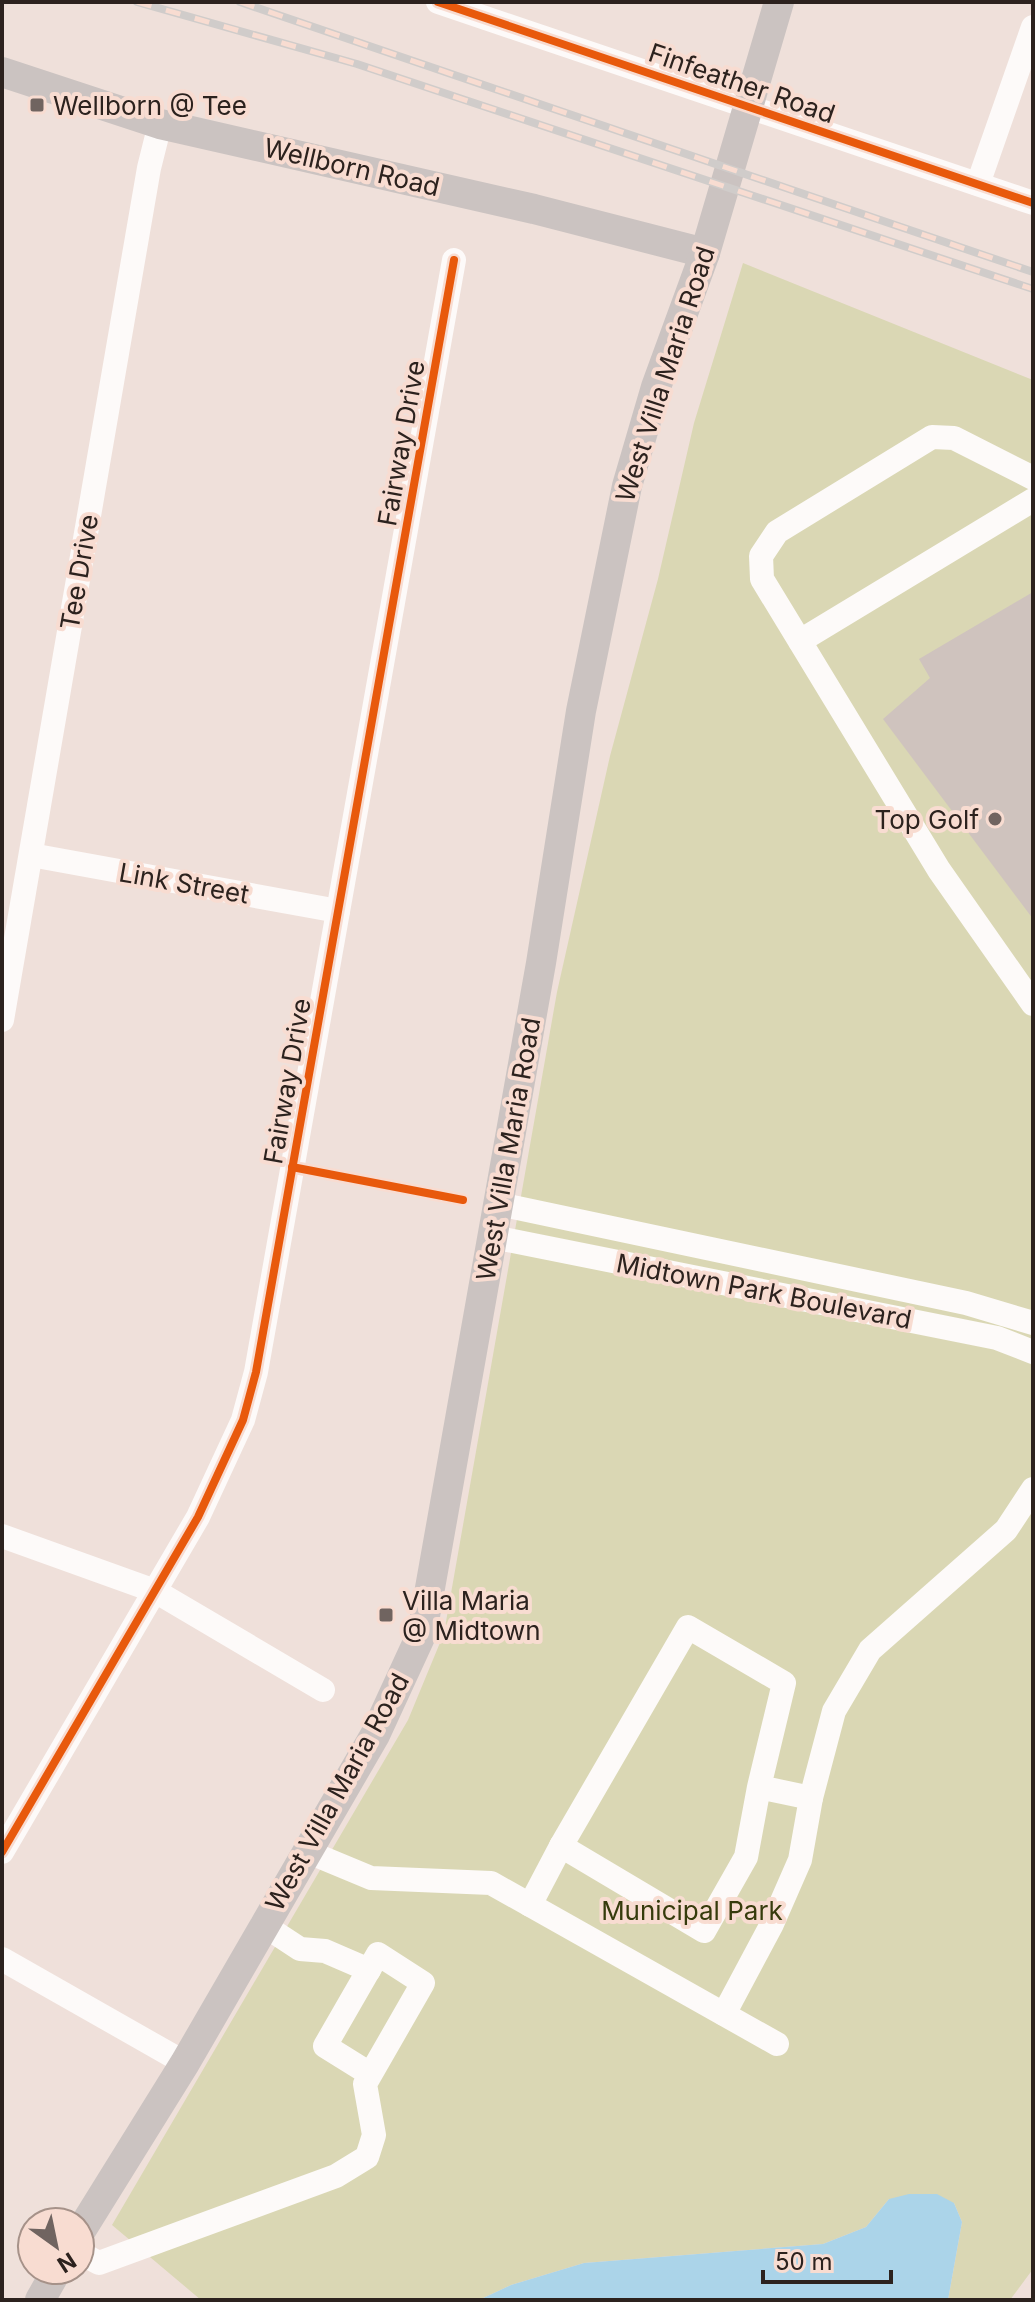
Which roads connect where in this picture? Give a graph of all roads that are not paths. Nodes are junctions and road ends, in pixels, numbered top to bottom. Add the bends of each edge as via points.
1 (438, 2) edge
2 (779, 2) edge
3 (1033, 27) edge
4 (2, 72) edge
5 (160, 124) junction
6 (978, 184) junction
7 (1033, 203) edge
8 (705, 253) junction
9 (454, 260) dead end
10 (1033, 478) edge
11 (1033, 500) edge
12 (800, 641) junction
13 (31, 855) junction
14 (338, 911) junction
15 (1033, 1004) edge
16 (2, 1020) edge
17 (499, 1204) junction
18 (493, 1237) junction
19 (1033, 1323) edge
20 (1033, 1352) edge
21 (1033, 1489) edge
22 (2, 1536) edge
23 (155, 1591) junction
24 (323, 1690) dead end
25 (759, 1787) junction
26 (811, 1798) junction
27 (561, 1846) junction
28 (306, 1851) junction
29 (2, 1852) edge
30 (530, 1905) junction
31 (262, 1924) junction
32 (2, 1959) edge
33 (369, 1970) junction
34 (724, 2014) junction
35 (777, 2044) dead end
36 (185, 2063) junction
37 (370, 2074) junction
38 (96, 2206) edge
39 (96, 2261) edge

1 - 6 street, Finfeather Road
2 - 8 main road, West Villa Maria Road
3 - 6 street
4 - 5 main road, Wellborn Road
5 - 8 main road, Wellborn Road
5 - 13 street, Tee Drive
6 - 7 street, Finfeather Road
8 - 17 main road, West Villa Maria Road via 627,486 581,711
9 - 14 street, Fairway Drive
10 - 12 street via 954,438 932,437 777,532 761,556 762,579
11 - 12 street
12 - 15 street via 939,870
13 - 14 street, Link Street
13 - 16 street, Tee Drive
14 - 23 street, Fairway Drive via 256,1372 243,1420 198,1517
17 - 18 main road, West Villa Maria Road
17 - 19 street, Midtown Park Boulevard via 951,1299
18 - 20 street, Midtown Park Boulevard via 997,1338
18 - 28 main road, West Villa Maria Road via 422,1633 375,1735
21 - 26 street via 1006,1530 870,1650 834,1711
22 - 23 street
23 - 24 street
23 - 29 street, Fairway Drive
25 - 26 street
25 - 27 street via 746,1857 704,1931
25 - 27 street via 784,1683 688,1627
26 - 34 street via 800,1860
27 - 30 street
28 - 30 street via 371,1878 491,1883
28 - 31 main road, West Villa Maria Road
30 - 34 street
31 - 33 street via 300,1949 325,1951
31 - 36 main road, West Villa Maria Road
32 - 36 street
33 - 37 street via 325,2046
33 - 37 street via 378,1954 423,1983
34 - 35 street
36 - 38 main road, West Villa Maria Road
37 - 39 street via 365,2084 374,2135 367,2157 336,2176

